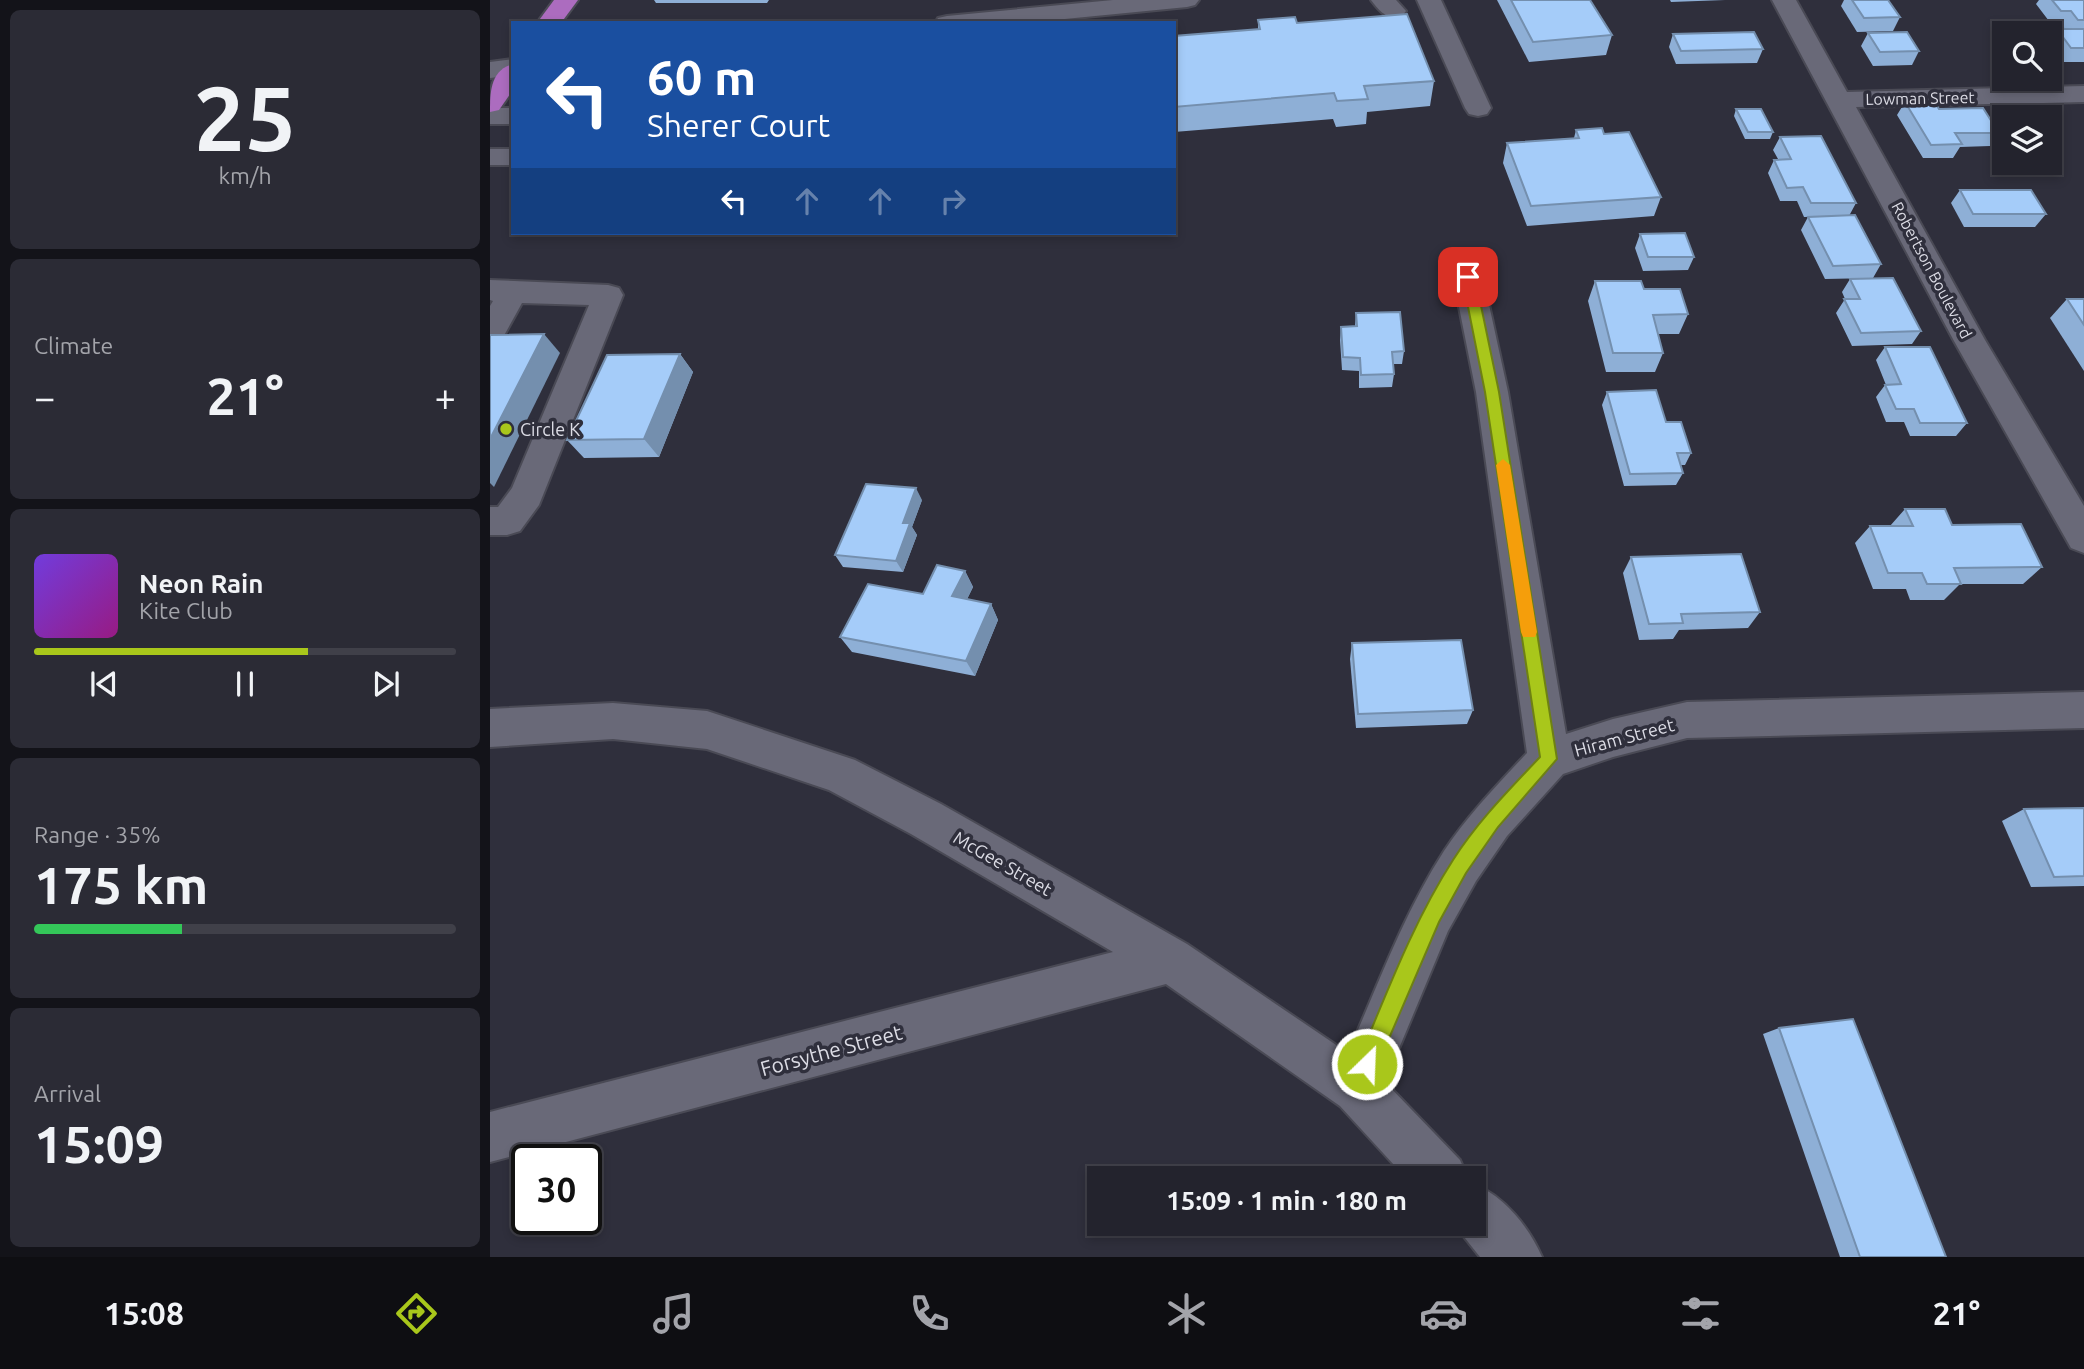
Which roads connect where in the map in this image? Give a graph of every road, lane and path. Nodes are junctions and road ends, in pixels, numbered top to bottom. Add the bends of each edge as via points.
1 (565, 0) edge
2 (1187, 0) edge
3 (1429, 0) edge
4 (1784, 0) edge
5 (1019, 14) edge
6 (550, 21) edge
7 (963, 21) edge
8 (490, 70) edge
9 (511, 70) edge
10 (511, 73) edge
11 (2084, 94) edge
12 (1841, 100) junction
13 (490, 104) edge
14 (1478, 108) dead end
15 (490, 116) edge
16 (511, 116) edge
17 (490, 157) edge
18 (511, 157) edge
19 (1468, 277) dead end
20 (501, 291) edge
21 (490, 333) edge
22 (490, 521) edge
23 (2084, 538) edge
24 (2084, 710) edge
25 (490, 728) edge
26 (1549, 759) junction
27 (1171, 960) junction
28 (1357, 1089) junction
29 (490, 1137) edge
30 (1431, 1166) edge
31 (1486, 1223) edge
32 (1516, 1257) edge

1 - 6 highway
2 - 5 street
3 - 14 street
4 - 12 street, Robertson Boulevard
5 - 7 street
8 - 9 street
10 - 13 highway
11 - 12 street, Lowman Street
12 - 23 street, Robertson Boulevard via 1970,341
15 - 16 street
17 - 18 street
19 - 26 street via 1492,392
20 - 21 street
20 - 22 street via 608,295 527,495 507,521
24 - 26 street, Hiram Street via 1687,720
25 - 27 street, McGee Street via 613,721 707,730 840,775 926,819
26 - 28 street, Hiram Street via 1492,821 1460,866 1432,915
27 - 28 street, McGee Street
27 - 29 street, Forsythe Street
28 - 30 street, McGee Street
31 - 32 street

